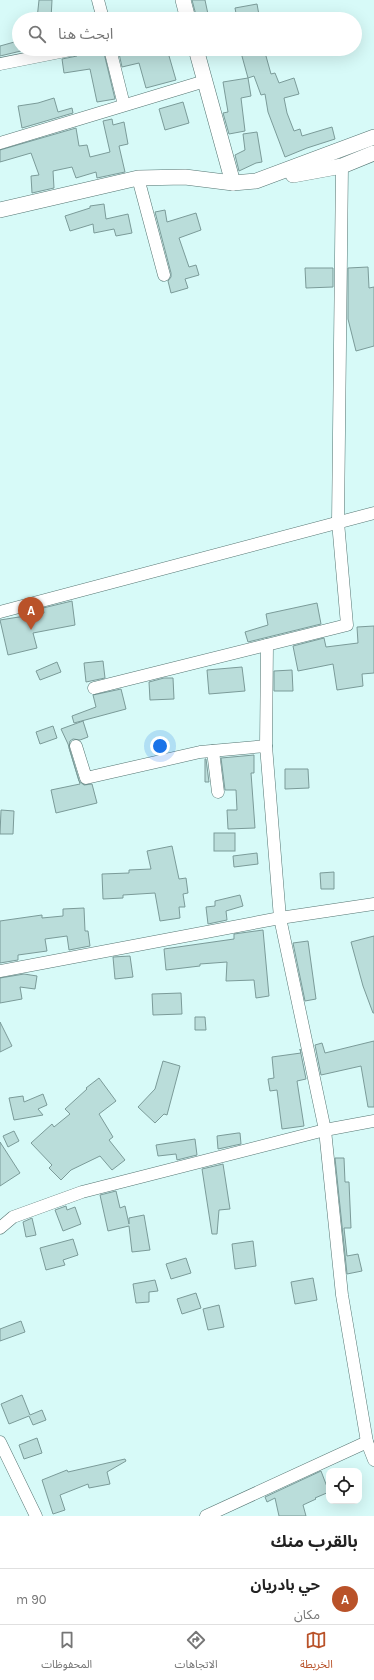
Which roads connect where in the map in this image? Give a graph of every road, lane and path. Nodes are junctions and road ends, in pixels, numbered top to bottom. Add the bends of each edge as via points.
1 (98, 0) edge
2 (183, 0) edge
3 (101, 12) edge
4 (186, 12) edge
5 (40, 56) edge
6 (112, 56) edge
7 (198, 56) edge
8 (0, 64) edge
9 (205, 81) junction
10 (124, 105) junction
11 (374, 137) edge
12 (0, 143) edge
13 (374, 153) edge
14 (342, 166) junction
15 (138, 178) junction
16 (256, 181) junction
17 (233, 183) junction
18 (0, 210) edge
19 (164, 275) dead end
20 (374, 513) edge
21 (338, 522) junction
22 (0, 612) edge
23 (267, 645) junction
24 (94, 688) dead end
25 (76, 746) dead end
26 (266, 746) junction
27 (213, 751) junction
28 (218, 792) dead end
29 (374, 904) edge
30 (280, 918) junction
31 (0, 971) edge
32 (374, 1121) edge
33 (325, 1130) junction
34 (0, 1228) edge
35 (0, 1442) edge
36 (367, 1442) junction
37 (374, 1460) edge
38 (36, 1516) edge
39 (206, 1516) edge

1 - 3 street
2 - 4 street
5 - 8 street
6 - 10 street
7 - 9 street
9 - 10 street
9 - 17 street
10 - 12 street
11 - 16 street
13 - 14 street
14 - 16 street
14 - 21 street
15 - 17 street via 185,177
15 - 18 street
15 - 19 street
16 - 17 street
20 - 21 street
21 - 22 street
21 - 23 street via 347,625
23 - 24 street
23 - 26 street
25 - 27 street via 86,778
26 - 27 street
26 - 30 street
27 - 28 street
29 - 30 street
30 - 31 street
30 - 33 street
32 - 33 street
33 - 34 street via 82,1192 13,1217
33 - 36 street via 342,1295
35 - 38 street
36 - 37 street
36 - 39 street

